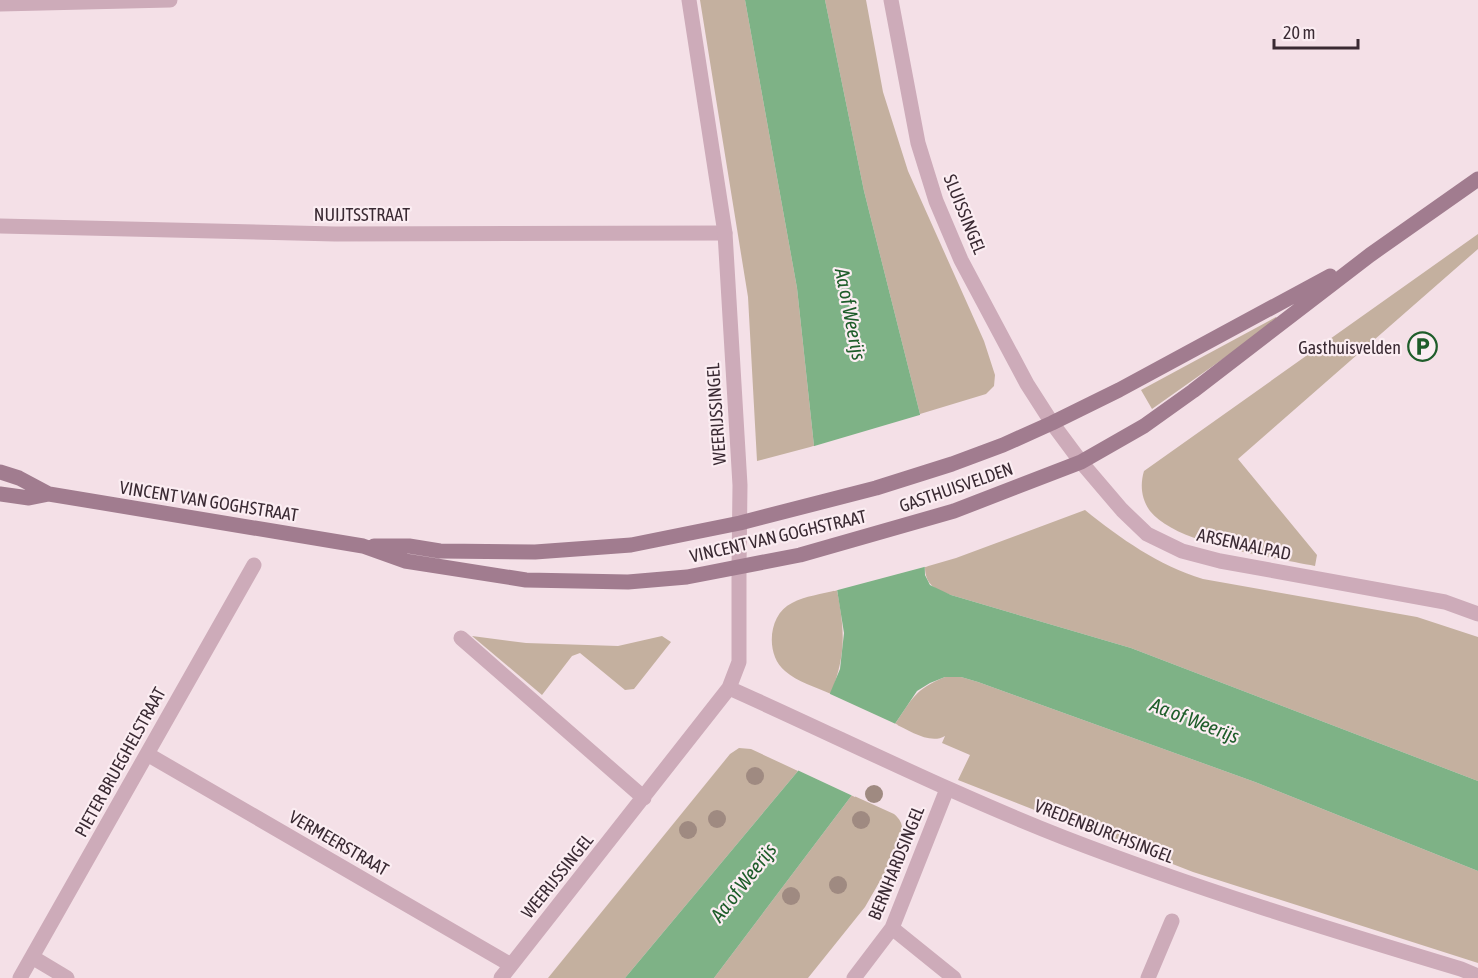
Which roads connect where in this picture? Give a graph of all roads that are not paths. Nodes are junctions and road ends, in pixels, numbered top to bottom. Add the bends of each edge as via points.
1 (170, 0) edge
2 (689, 0) edge
3 (891, 0) edge
4 (0, 4) edge
5 (1478, 179) edge
6 (0, 226) edge
7 (724, 233) junction
8 (1370, 255) junction
9 (1052, 423) junction
10 (1081, 462) junction
11 (0, 472) edge
12 (876, 488) joint
13 (0, 494) edge
14 (49, 494) junction
15 (740, 523) junction
16 (881, 532) joint
17 (363, 546) junction
18 (254, 565) dead end
19 (739, 567) junction
20 (1478, 614) edge
21 (461, 638) dead end
22 (729, 688) junction
23 (147, 754) junction
24 (947, 789) junction
25 (644, 798) junction
26 (1172, 921) dead end
27 (892, 928) junction
28 (32, 957) junction
29 (511, 965) junction
30 (1478, 976) edge
31 (20, 978) edge
32 (67, 978) edge
33 (501, 978) edge
34 (854, 978) edge
35 (954, 978) edge
36 (1148, 978) edge

1 - 4 street
2 - 7 street, WEERIJSSINGEL
3 - 9 street, SLUISSINGEL via 918,143 936,201 961,260
5 - 8 main road, GASTHUISVELDEN
6 - 7 street, NUIJTSSTRAAT via 335,234
7 - 15 street, WEERIJSSINGEL
8 - 9 main road, GASTHUISVELDEN
8 - 10 main road, GASTHUISVELDEN via 1193,391 1144,426
9 - 10 street, ARSENAALPAD
9 - 12 main road, GASTHUISVELDEN via 952,464
10 - 16 main road, GASTHUISVELDEN via 954,511
10 - 20 street, ARSENAALPAD via 1147,534 1182,551 1445,602
11 - 14 main road, VINCENT VAN GOGHSTRAAT
12 - 15 main road, VINCENT VAN GOGHSTRAAT
13 - 14 main road, VINCENT VAN GOGHSTRAAT via 29,498
14 - 17 main road, VINCENT VAN GOGHSTRAAT
15 - 17 main road, VINCENT VAN GOGHSTRAAT via 631,544 535,552
15 - 19 street, WEERIJSSINGEL
16 - 19 main road, VINCENT VAN GOGHSTRAAT
17 - 19 main road, VINCENT VAN GOGHSTRAAT via 405,561 526,580 627,582 687,577
18 - 23 street, PIETER BRUEGHELSTRAAT
19 - 22 street, WEERIJSSINGEL via 739,662
21 - 25 street
22 - 24 street, VREDENBURCHSINGEL
22 - 25 street, WEERIJSSINGEL
23 - 28 street, PIETER BRUEGHELSTRAAT
23 - 29 street, VERMEERSTRAAT
24 - 27 street, BERNHARDSINGEL
24 - 30 street, VREDENBURCHSINGEL via 1185,882
25 - 29 street, WEERIJSSINGEL
26 - 36 street
27 - 34 street, BERNHARDSINGEL
27 - 35 street
28 - 31 street, PIETER BRUEGHELSTRAAT
28 - 32 street
29 - 33 street, WEERIJSSINGEL

